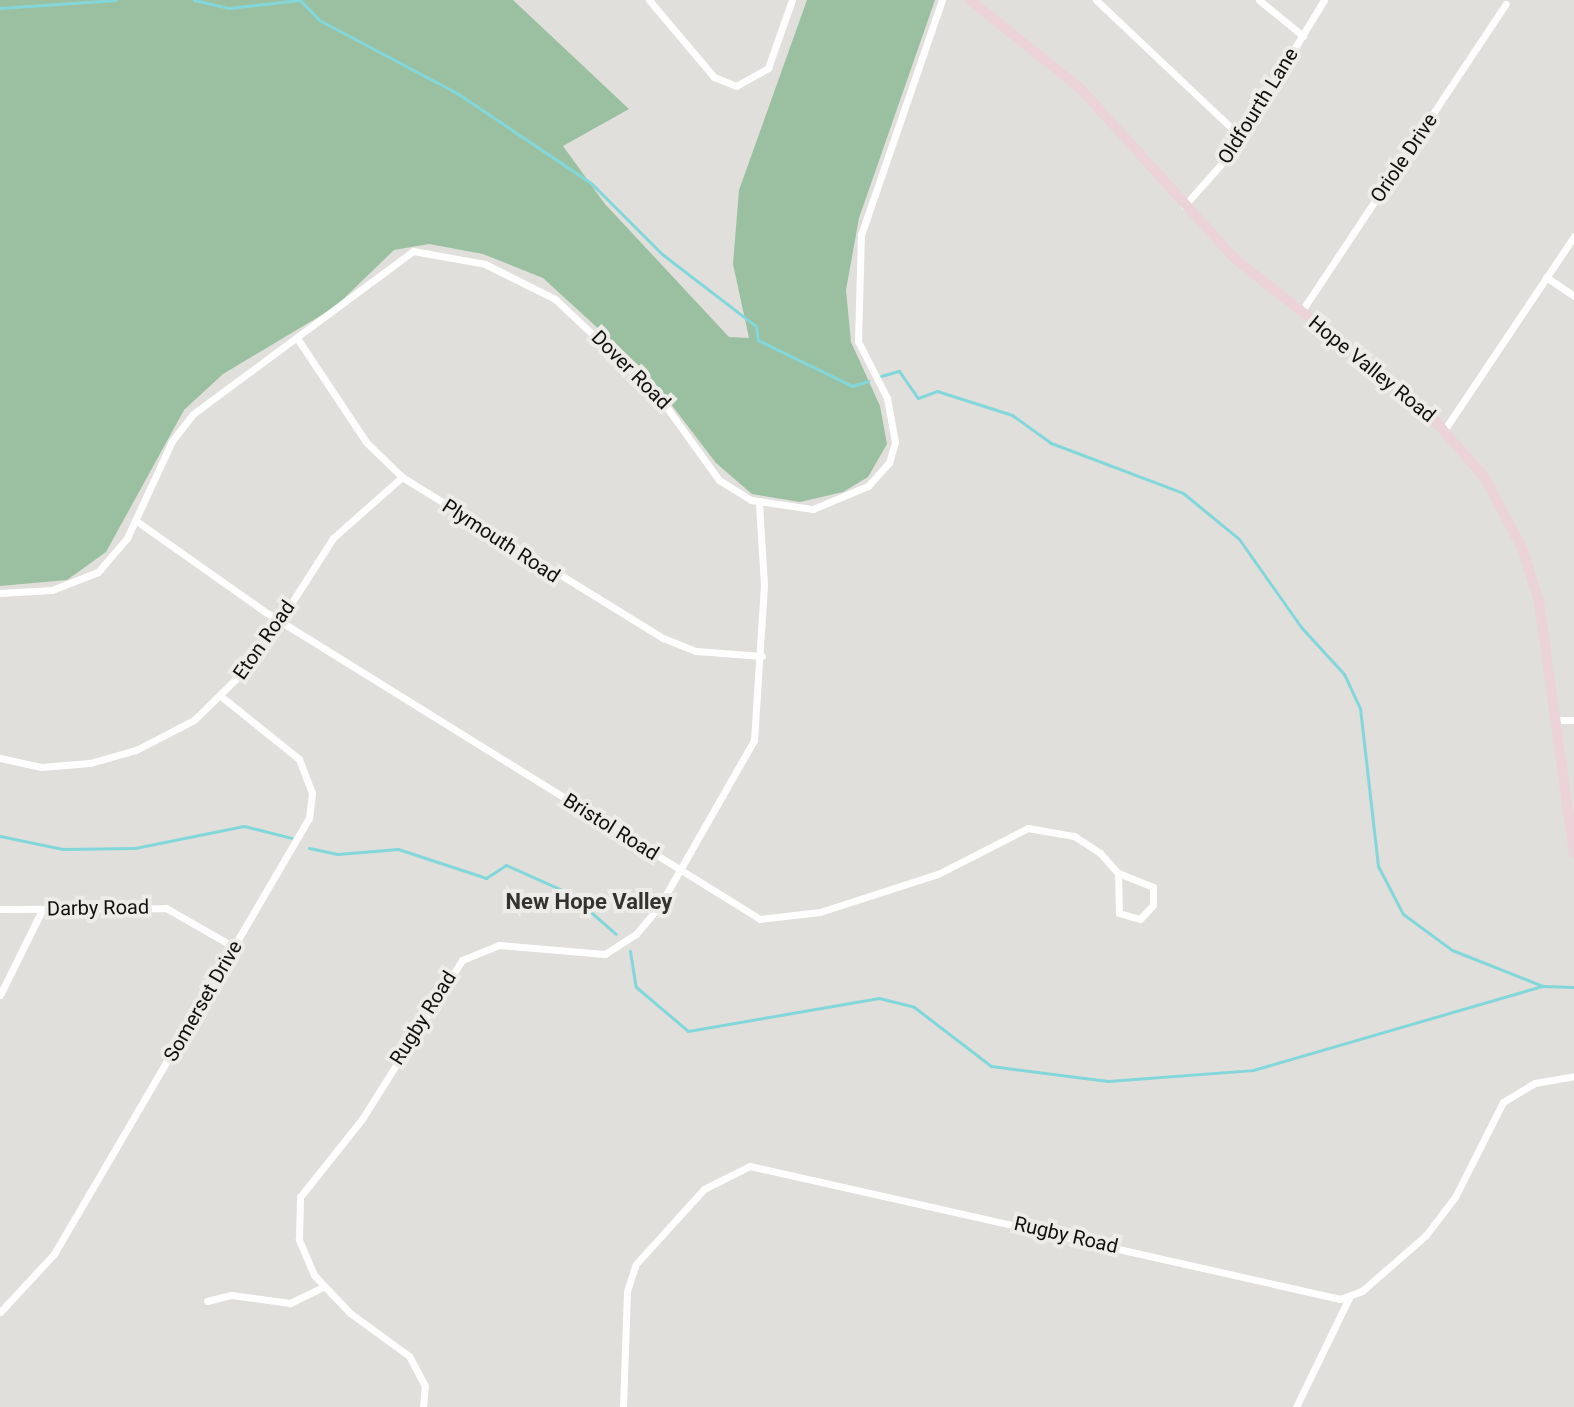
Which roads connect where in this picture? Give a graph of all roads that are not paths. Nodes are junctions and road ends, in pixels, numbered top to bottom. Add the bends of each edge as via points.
1 (649, 0) edge
2 (792, 0) edge
3 (942, 0) edge
4 (970, 0) edge
5 (1096, 0) edge
6 (1259, 0) edge
7 (1324, 0) edge
8 (1506, 4) dead end
9 (1303, 36) junction
10 (1240, 136) junction
11 (1184, 206) junction
12 (1574, 236) edge
13 (1546, 277) junction
14 (1574, 296) edge
15 (1301, 312) junction
16 (299, 341) junction
17 (1445, 429) junction
18 (402, 477) junction
19 (759, 503) junction
20 (135, 520) junction
21 (0, 593) edge
22 (279, 621) junction
23 (762, 656) junction
24 (222, 697) junction
25 (1558, 720) junction
26 (1574, 720) edge
27 (0, 758) edge
28 (1574, 854) edge
29 (682, 871) junction
30 (1118, 873) junction
31 (0, 909) edge
32 (42, 910) junction
33 (234, 947) junction
34 (0, 995) edge
35 (1574, 1076) edge
36 (323, 1287) junction
37 (1349, 1298) junction
38 (207, 1301) dead end
39 (0, 1312) edge
40 (423, 1407) edge
41 (623, 1407) edge
42 (1296, 1407) edge

1 - 2 street via 714,77 736,86 768,68
3 - 19 street, Dover Road via 869,202 856,274 858,341 887,398 893,453 875,480 826,506
4 - 11 main road, Hope Valley Road via 1094,101
5 - 10 street
6 - 9 street
7 - 9 street, Oldfourth Lane
8 - 15 street, Oriole Drive
9 - 10 street, Oldfourth Lane
10 - 11 street, Oldfourth Lane
11 - 15 main road, Hope Valley Road
12 - 13 street
13 - 14 street
13 - 17 street
15 - 17 main road, Hope Valley Road
16 - 18 street, Plymouth Road via 366,442
16 - 19 street, Dover Road via 404,255 426,249 485,264 566,306 660,398 719,480
16 - 20 street, Dover Road via 181,427
17 - 25 main road, Hope Valley Road via 1501,502 1523,550 1548,637
18 - 22 street, Eton Road via 333,538
18 - 23 street, Plymouth Road via 663,638 696,651
19 - 23 street, Rugby Road
20 - 21 street, Dover Road via 115,556 89,579 36,593
20 - 22 street, Bristol Road
22 - 24 street, Eton Road
22 - 29 street, Bristol Road
23 - 29 street, Rugby Road via 749,754
24 - 27 street, Eton Road via 173,733 114,757 57,767
24 - 33 street, Somerset Drive via 294,752 312,793 302,837
25 - 26 street
25 - 28 main road, Hope Valley Road
29 - 30 street, Bristol Road via 760,919 820,912 938,874 1028,828 1074,836
29 - 36 street, Rugby Road via 636,934 605,954 499,945 455,966 362,1119 300,1197 299,1239
30 - 30 street, Bristol Road via 1114,905 1140,919 1153,905 1153,887
31 - 32 street, Darby Road
32 - 33 street, Darby Road via 166,908
32 - 34 street
33 - 39 street, Somerset Drive via 44,1269
35 - 37 street via 1526,1087 1503,1102 1455,1197 1426,1235
36 - 38 street via 290,1303 231,1295
36 - 40 street, Rugby Road via 409,1356 425,1386
37 - 41 street, Rugby Road via 750,1166 704,1189 631,1273
37 - 42 street

